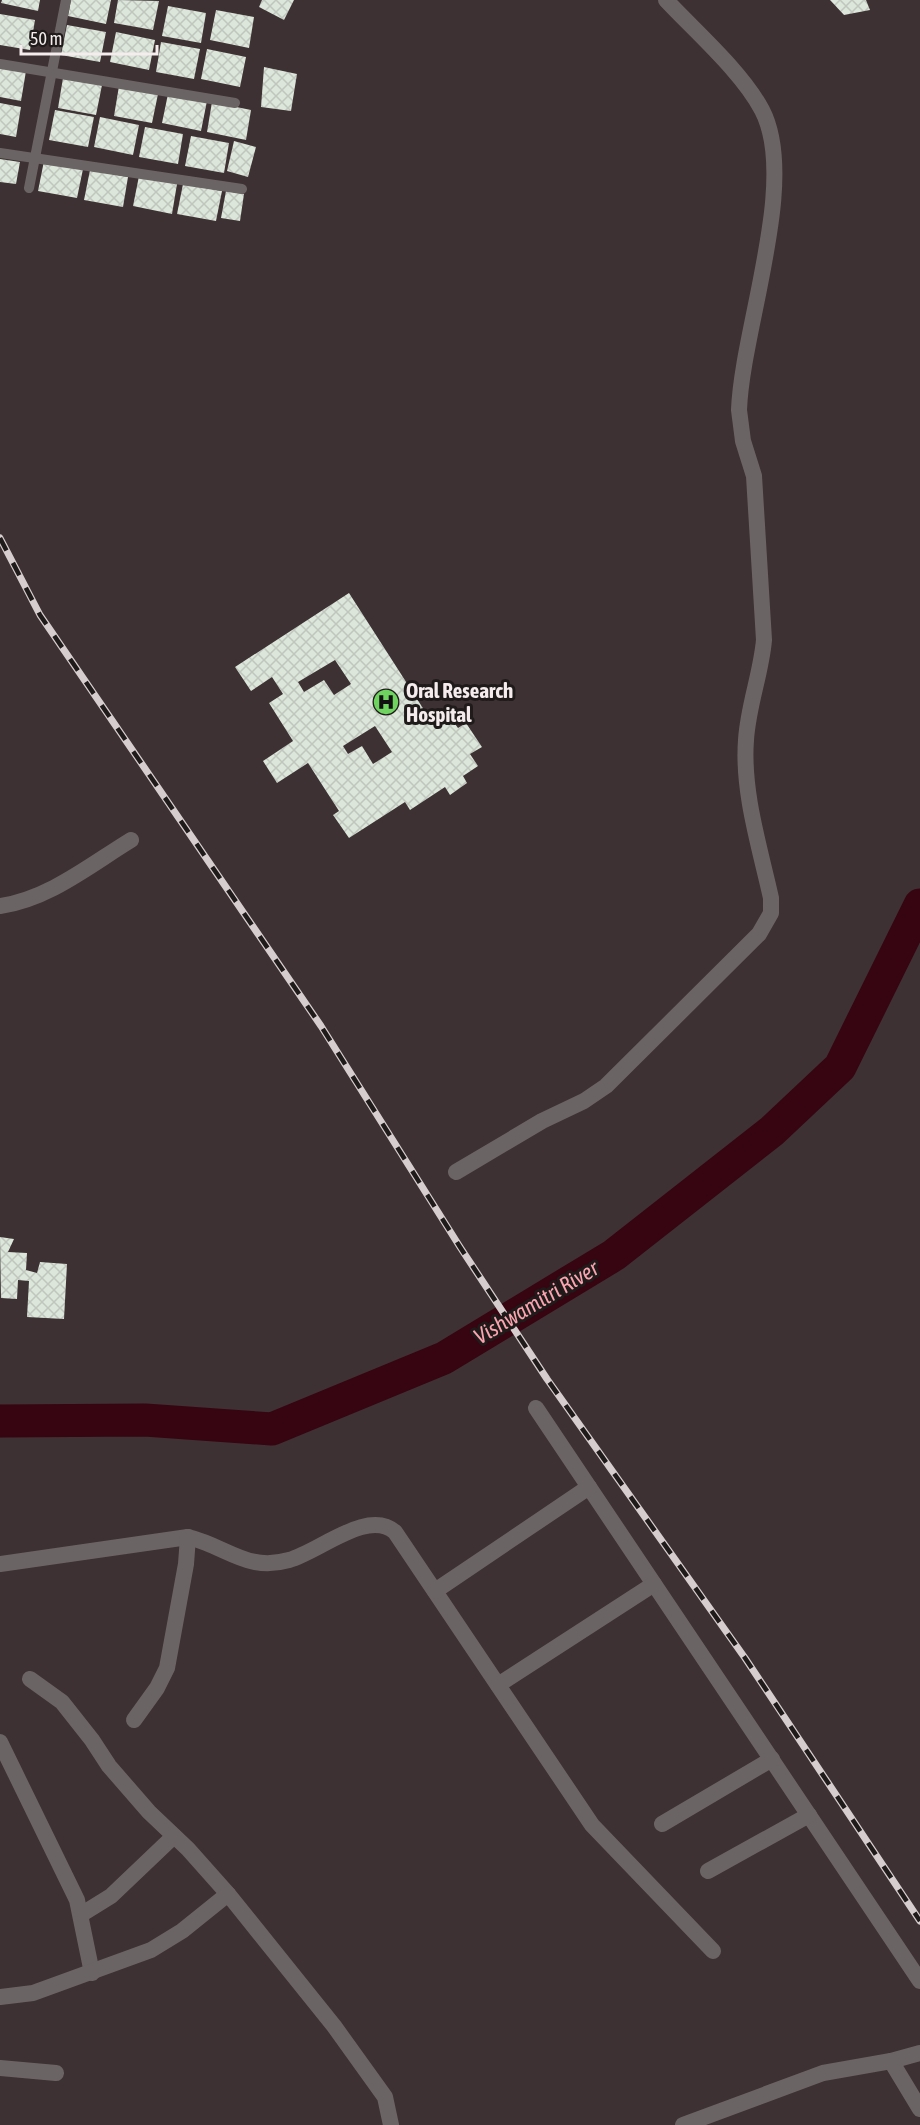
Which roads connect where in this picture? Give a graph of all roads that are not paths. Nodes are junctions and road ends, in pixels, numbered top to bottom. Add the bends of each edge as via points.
1 (66, 0) edge
2 (666, 0) edge
3 (0, 64) edge
4 (51, 73) junction
5 (235, 104) dead end
6 (0, 153) edge
7 (36, 159) junction
8 (29, 188) dead end
9 (242, 189) dead end
10 (131, 840) dead end
11 (0, 906) edge
12 (456, 1172) dead end
13 (536, 1408) dead end
14 (589, 1487) junction
15 (188, 1537) junction
16 (0, 1564) edge
17 (654, 1584) junction
18 (435, 1591) junction
19 (30, 1679) dead end
20 (498, 1685) junction
21 (134, 1720) dead end
22 (0, 1742) edge
23 (772, 1759) junction
24 (809, 1815) junction
25 (662, 1824) dead end
26 (174, 1836) junction
27 (708, 1871) dead end
28 (228, 1894) junction
29 (82, 1914) junction
30 (713, 1952) dead end
31 (92, 1974) junction
32 (920, 1981) edge
33 (0, 1998) edge
34 (920, 2053) edge
35 (891, 2061) junction
36 (0, 2068) edge
37 (56, 2073) dead end
38 (920, 2109) edge
39 (391, 2125) edge
40 (683, 2125) edge

1 - 4 lane
2 - 12 street via 748,88 762,110 773,145 775,194 739,410 754,476 764,640 746,736 746,765 771,913 759,934 606,1086
3 - 4 lane
4 - 5 lane
4 - 7 lane
6 - 7 lane
7 - 8 lane
7 - 9 lane
10 - 11 street via 45,893 18,904
13 - 14 street
14 - 17 street
14 - 18 street
15 - 16 street
15 - 18 street via 211,1543 254,1564 272,1564 304,1555 357,1528 387,1525
15 - 21 street via 167,1668 158,1688
17 - 20 street
17 - 23 street
18 - 20 street
19 - 26 street via 62,1702 109,1766
20 - 30 street via 592,1825
22 - 29 street
23 - 24 street
23 - 25 street
24 - 27 street
24 - 32 street
26 - 28 street
26 - 29 street via 111,1896
28 - 31 street via 166,1942
28 - 39 street via 334,2026 385,2097
29 - 31 street
31 - 33 street via 21,1996
34 - 35 street
35 - 38 street
35 - 40 street via 823,2073
36 - 37 street

